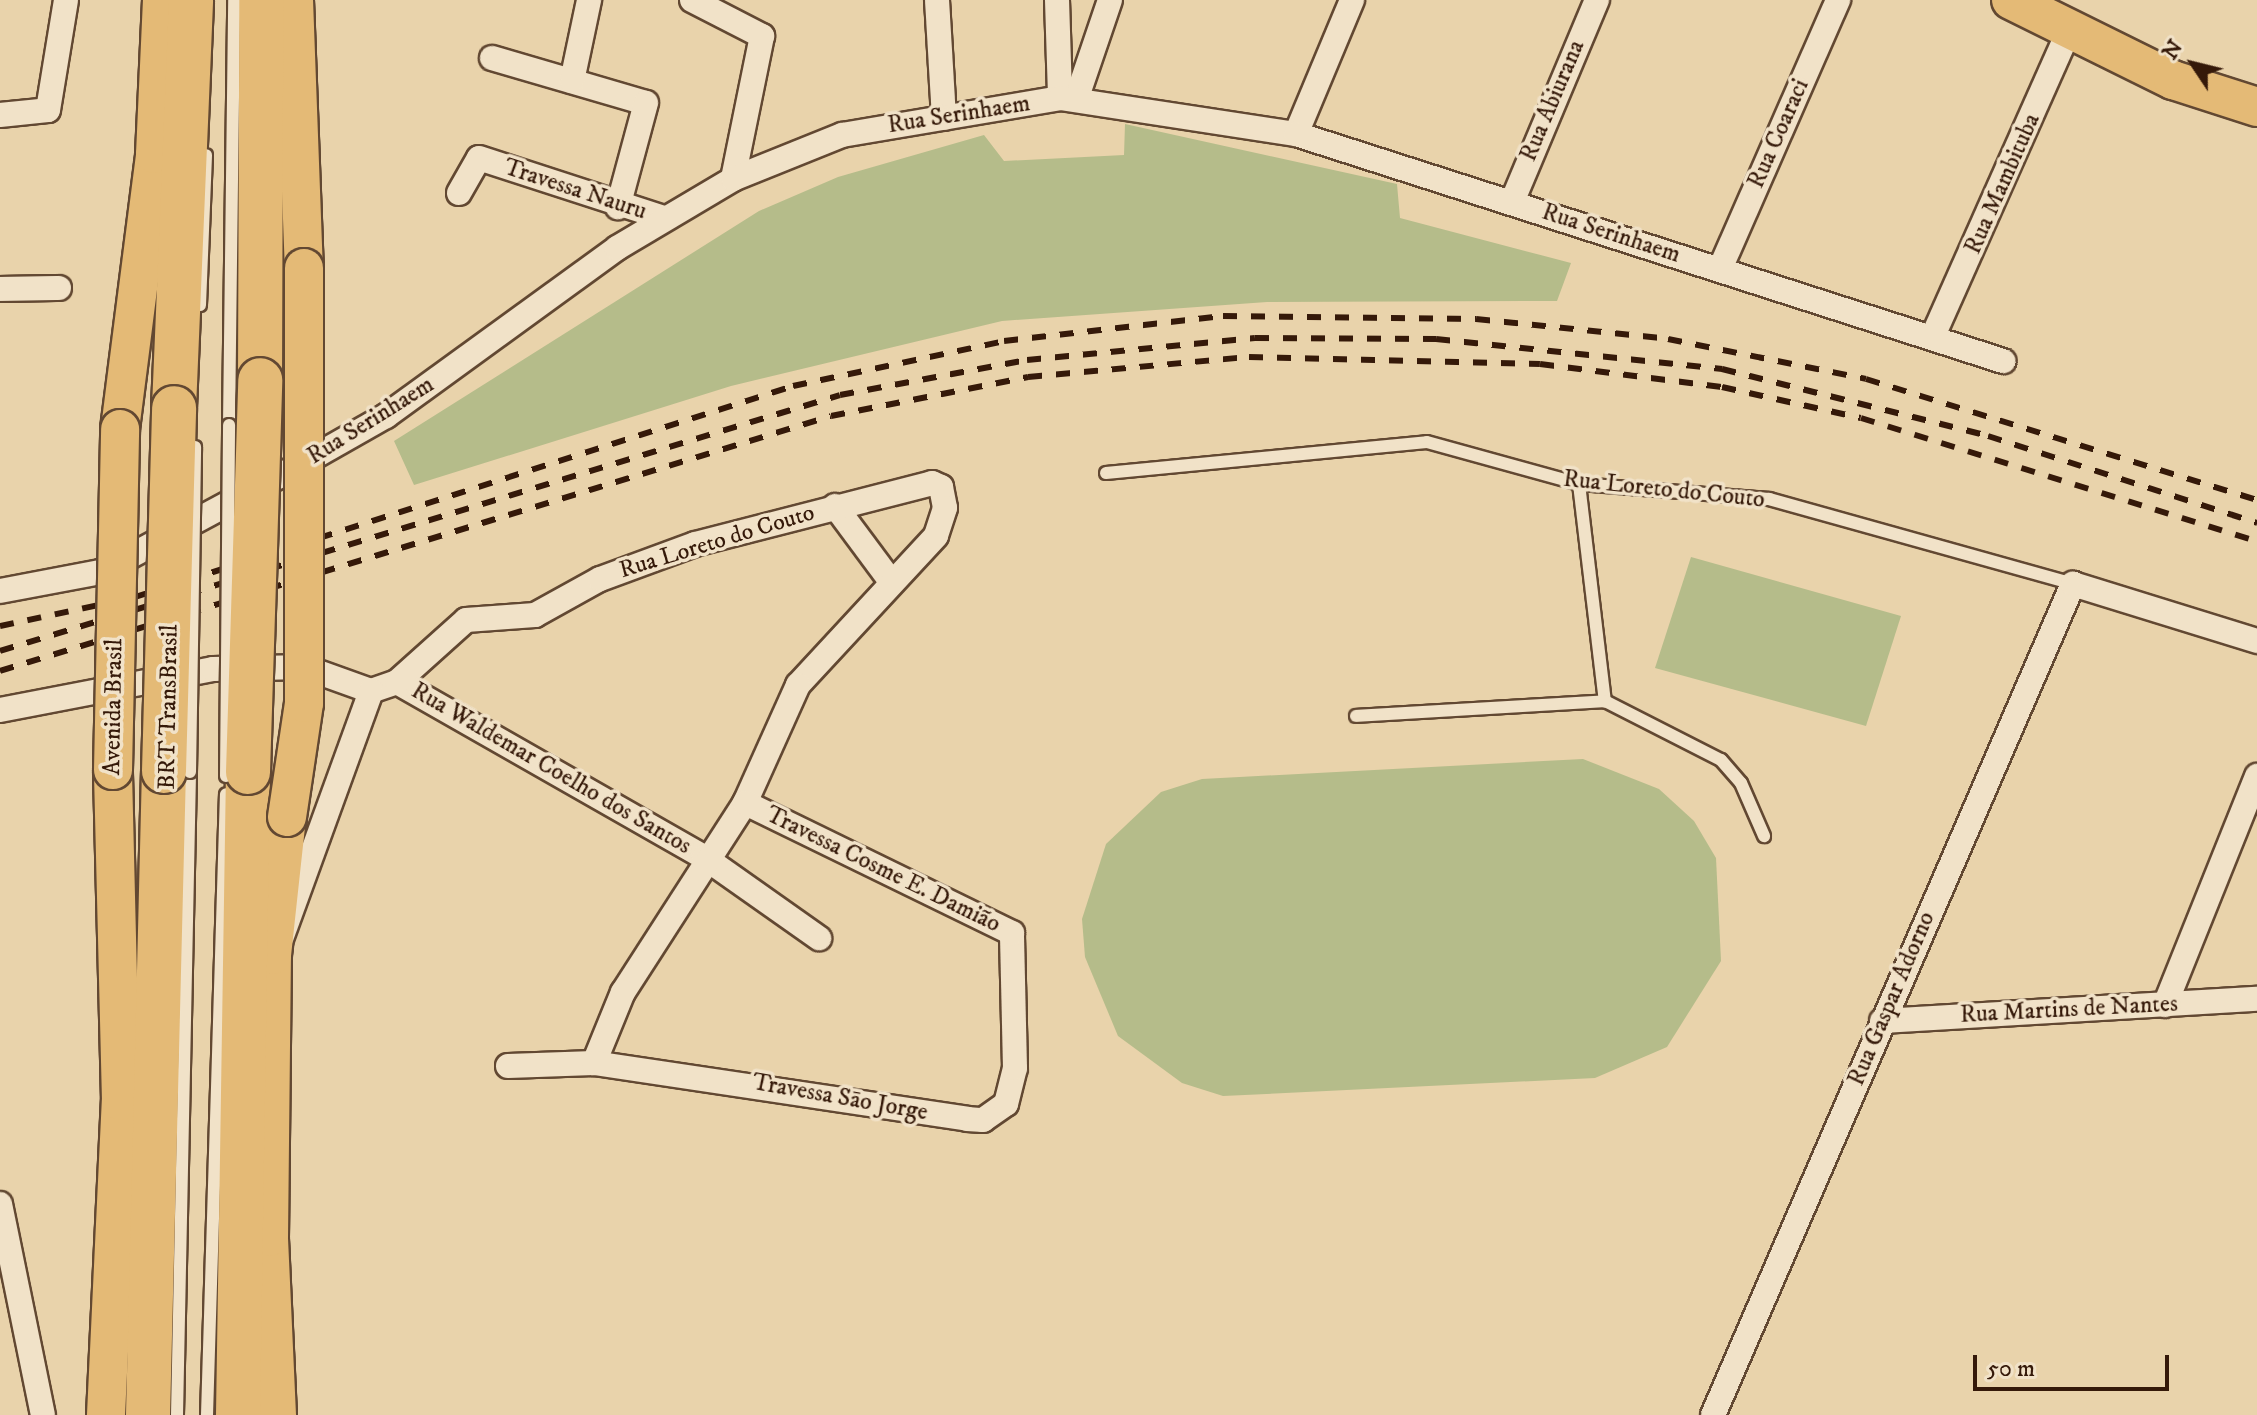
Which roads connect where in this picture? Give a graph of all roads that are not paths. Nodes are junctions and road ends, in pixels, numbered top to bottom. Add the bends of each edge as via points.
1 (66, 0) edge
2 (146, 0) edge
3 (162, 0) edge
4 (191, 0) edge
5 (234, 0) edge
6 (261, 0) edge
7 (294, 0) edge
8 (307, 0) edge
9 (589, 0) edge
10 (692, 0) edge
11 (937, 0) edge
12 (1057, 0) edge
13 (1110, 0) edge
14 (1352, 0) edge
15 (1597, 0) edge
16 (1838, 0) edge
17 (2025, 4) edge
18 (2069, 30) junction
19 (294, 53) junction
20 (492, 58) dead end
21 (572, 81) junction
22 (1069, 98) junction
23 (159, 100) junction
24 (2257, 107) edge
25 (0, 115) edge
26 (944, 118) junction
27 (207, 134) dead end
28 (1296, 134) junction
29 (733, 179) junction
30 (459, 193) dead end
31 (1512, 202) junction
32 (618, 207) junction
33 (664, 218) junction
34 (1720, 269) junction
35 (59, 288) dead end
36 (0, 289) edge
37 (200, 318) dead end
38 (1933, 336) junction
39 (2003, 361) dead end
40 (1106, 473) dead end
41 (1579, 484) junction
42 (835, 506) junction
43 (890, 580) junction
44 (2073, 584) junction
45 (0, 591) edge
46 (2257, 641) edge
47 (397, 682) junction
48 (371, 691) junction
49 (1605, 701) junction
50 (0, 710) edge
51 (1356, 716) dead end
52 (177, 771) junction
53 (237, 774) junction
54 (2257, 776) edge
55 (745, 803) junction
56 (1764, 836) dead end
57 (704, 857) junction
58 (819, 938) dead end
59 (1015, 943) joint
60 (272, 955) junction
61 (2257, 999) edge
62 (2165, 1005) junction
63 (1882, 1021) junction
64 (594, 1063) junction
65 (508, 1066) dead end
66 (0, 1204) edge
67 (11, 1304) edge
68 (239, 1343) junction
69 (43, 1415) edge
70 (106, 1415) edge
71 (148, 1415) edge
72 (177, 1415) edge
73 (207, 1415) edge
74 (238, 1415) edge
75 (247, 1415) edge
76 (277, 1415) edge
77 (1713, 1415) edge

1 - 25 street via 48,110
2 - 23 main road
3 - 23 main road, Avenida Brasil
4 - 52 highway, bridge
5 - 53 lane, bridge via 229,425
6 - 53 highway, bridge via 260,380
7 - 19 main road
8 - 19 main road
9 - 21 street
10 - 29 street via 762,36
11 - 26 street
12 - 22 street
13 - 22 street
14 - 28 street
15 - 31 street, Rua Abiurana
16 - 34 street, Rua Coaraci
17 - 18 main road
18 - 24 main road via 2173,80
18 - 38 street, Rua Mambituba
19 - 60 main road, bridge via 304,268 304,703
20 - 21 street
21 - 32 street via 646,103
22 - 26 street, Rua Serinhaem
22 - 28 street, Rua Serinhaem
23 - 70 main road, Avenida Brasil, bridge via 120,429 113,770 121,1101
26 - 29 street, Rua Serinhaem via 842,135
27 - 37 lane
28 - 31 street, Rua Serinhaem
29 - 33 street, Rua Serinhaem
30 - 32 street, Travessa Nauru via 479,158
31 - 34 street, Rua Serinhaem
32 - 33 street, Travessa Nauru
33 - 45 street, Rua Serinhaem via 386,416 311,459 101,572
34 - 38 street, Rua Serinhaem
35 - 36 street
38 - 39 street, Rua Serinhaem
40 - 41 lane, Rua Loreto do Couto via 1427,442
41 - 44 lane, Rua Loreto do Couto via 1769,499
41 - 49 lane
42 - 43 street
42 - 43 street, Rua Loreto do Couto via 932,483 943,491 936,536
42 - 47 street, Rua Loreto do Couto via 626,569 535,615 466,620
43 - 55 street via 798,685
44 - 46 street, Rua Loreto do Couto
44 - 63 street, Rua Gaspar Adorno
47 - 48 street, Rua Loreto do Couto
47 - 57 street, Rua Waldemar Coelho dos Santos
48 - 50 street via 304,667 213,669
48 - 60 street via 295,914
49 - 51 lane
49 - 56 lane via 1721,760 1741,783
52 - 71 highway
52 - 72 lane, BRT TransBrasil
53 - 68 highway
53 - 73 lane
54 - 62 street
55 - 57 street
55 - 59 street, Travessa Cosme E. Damião via 991,918
57 - 58 street, Rua Waldemar Coelho dos Santos
57 - 64 street via 623,992
59 - 64 street, Travessa Sāo Jorge via 1011,1092 983,1120
60 - 76 main road via 268,1226
61 - 62 street, Rua Martins de Nantes
62 - 63 street, Rua Martins de Nantes
63 - 77 street, Rua Gaspar Adorno
64 - 65 street, Travessa Sāo Jorge
66 - 67 street
67 - 69 street
68 - 74 highway
68 - 75 main road

